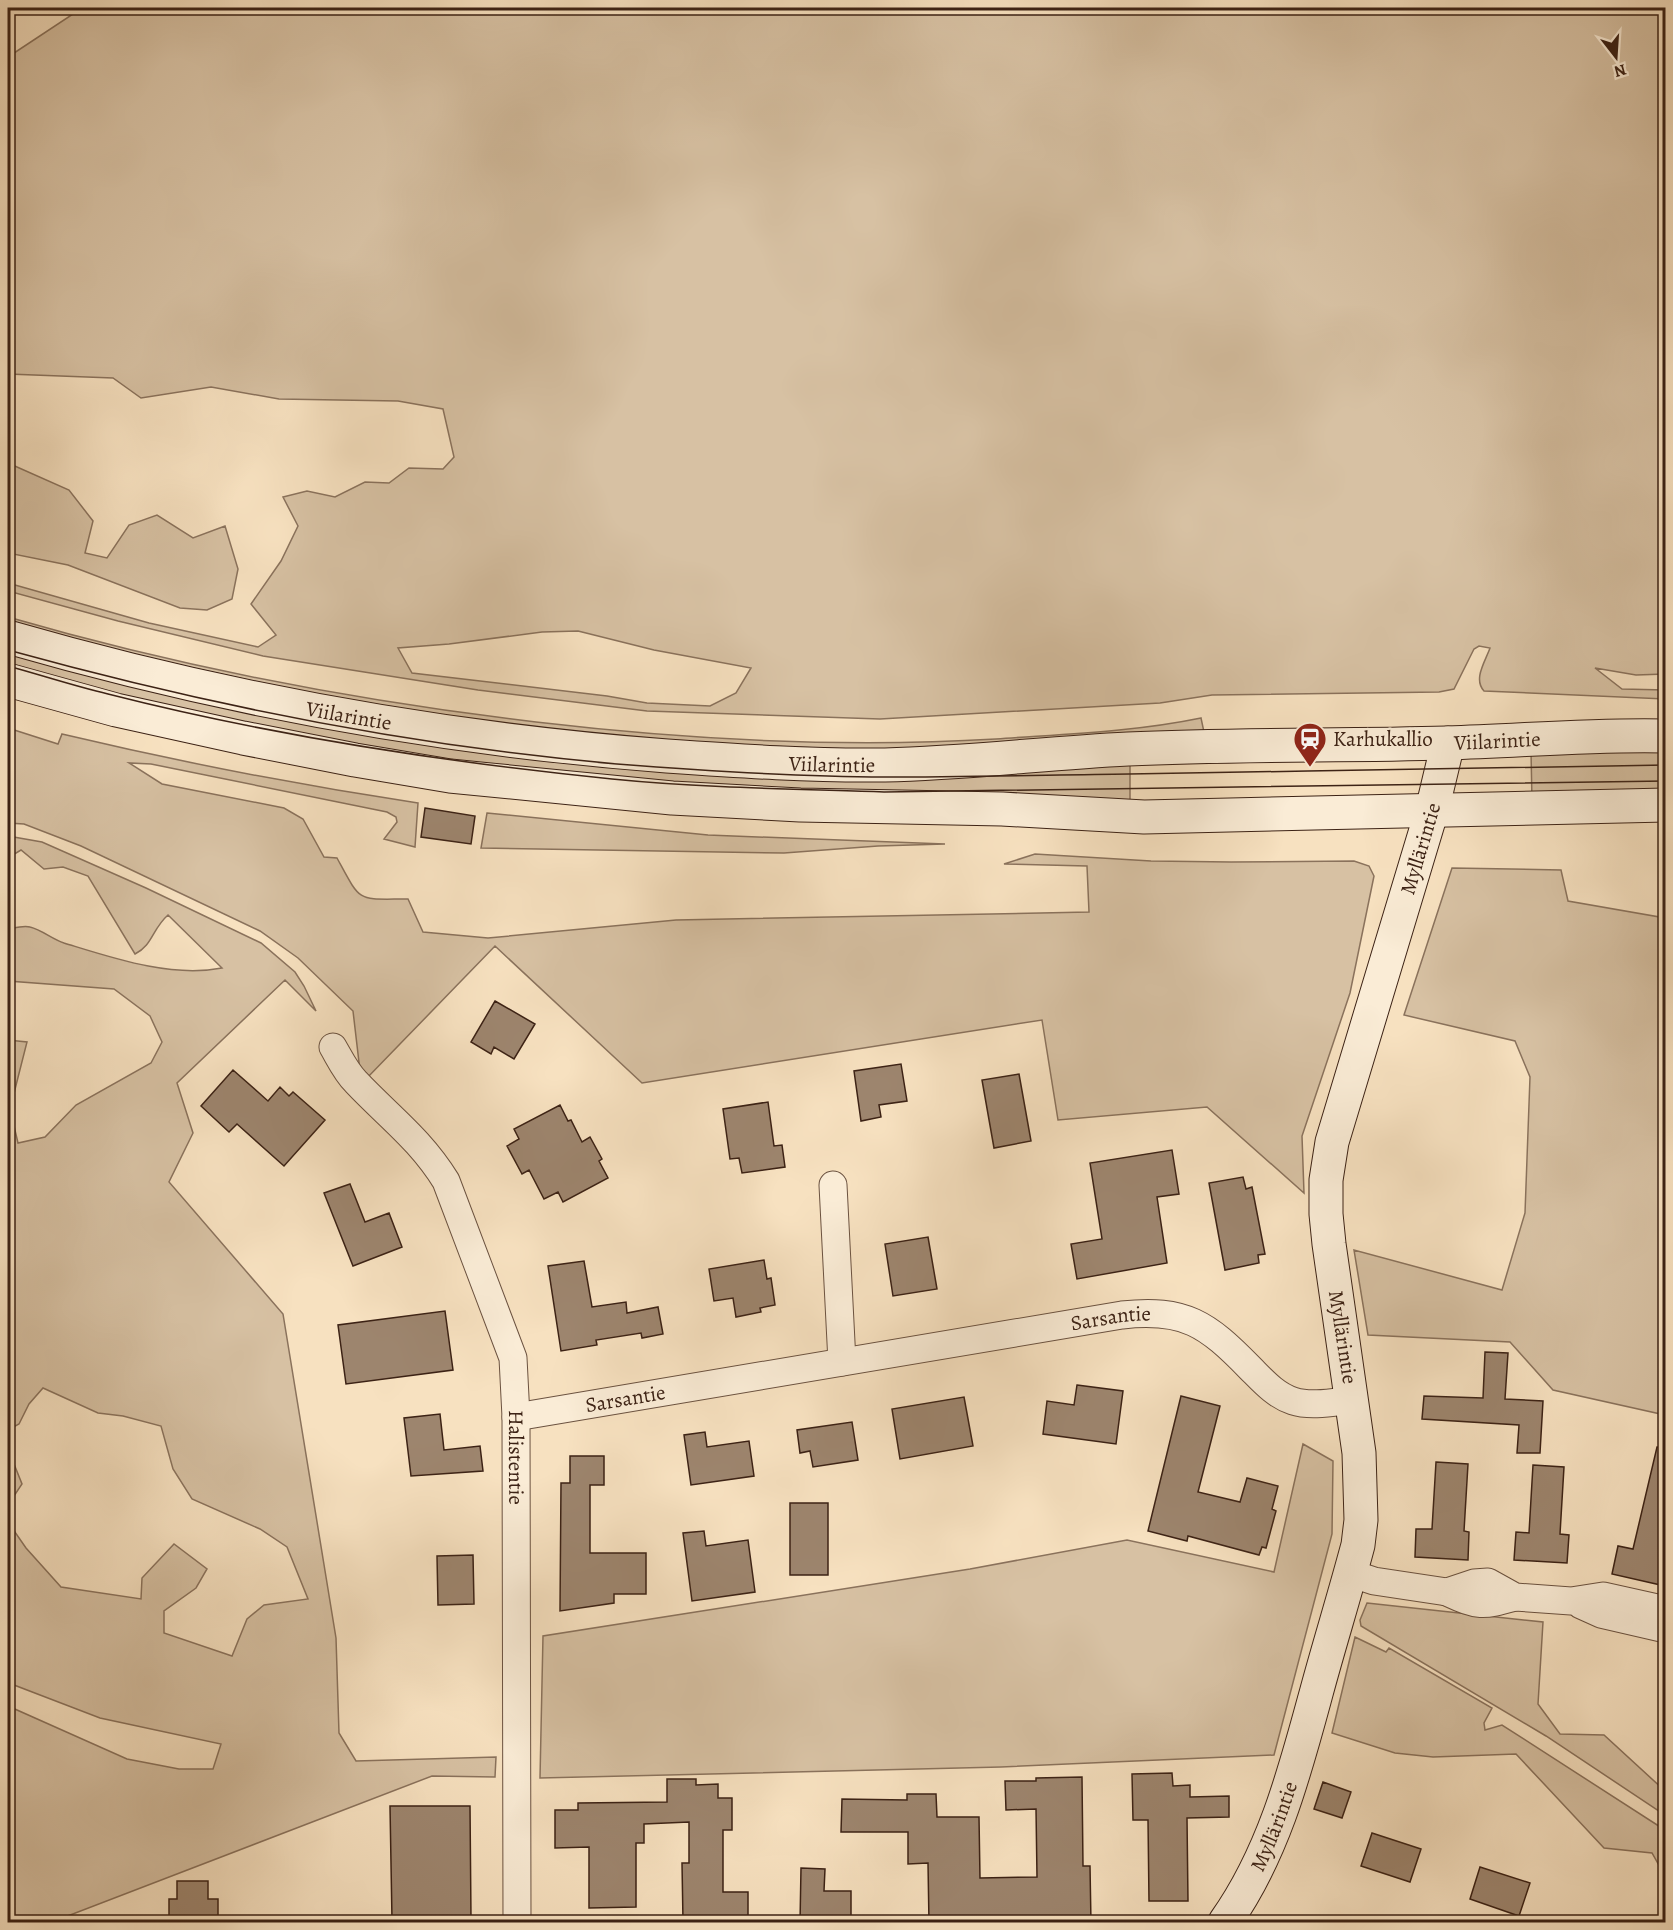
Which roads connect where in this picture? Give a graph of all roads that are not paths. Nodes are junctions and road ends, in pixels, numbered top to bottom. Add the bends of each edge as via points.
1 (8, 637) edge
2 (8, 680) edge
3 (1665, 736) edge
4 (1448, 743) junction
5 (1665, 805) edge
6 (1432, 810) junction
7 (333, 1047) dead end
8 (833, 1185) dead end
9 (842, 1362) junction
10 (1352, 1400) junction
11 (516, 1417) junction
12 (1350, 1573) junction
13 (1571, 1601) junction
14 (1665, 1610) edge
15 (1665, 1629) edge
16 (517, 1923) edge
17 (1225, 1923) edge

1 - 4 main road, Viilarintie via 163,678 392,724 530,743 735,761 883,765 1134,749
2 - 6 main road, Viilarintie via 116,710 355,760 450,776 660,797 1144,817
3 - 4 main road, Viilarintie
4 - 6 main road, Myllärintie
5 - 6 main road, Viilarintie
6 - 10 main road, Myllärintie via 1339,1114 1326,1180 1329,1244
7 - 11 street, Halistentie via 354,1080 411,1134 446,1181 513,1358
8 - 9 street
9 - 10 street, Sarsantie via 1148,1312 1188,1319 1212,1332 1268,1386 1288,1399 1309,1403
9 - 11 street, Sarsantie
10 - 12 main road, Myllärintie via 1362,1490 1358,1545
11 - 16 street, Halistentie
12 - 13 street via 1374,1581 1448,1592 1488,1582 1515,1597
12 - 17 main road, Myllärintie via 1284,1804 1266,1851
13 - 14 street via 1603,1596
13 - 15 street via 1601,1614

